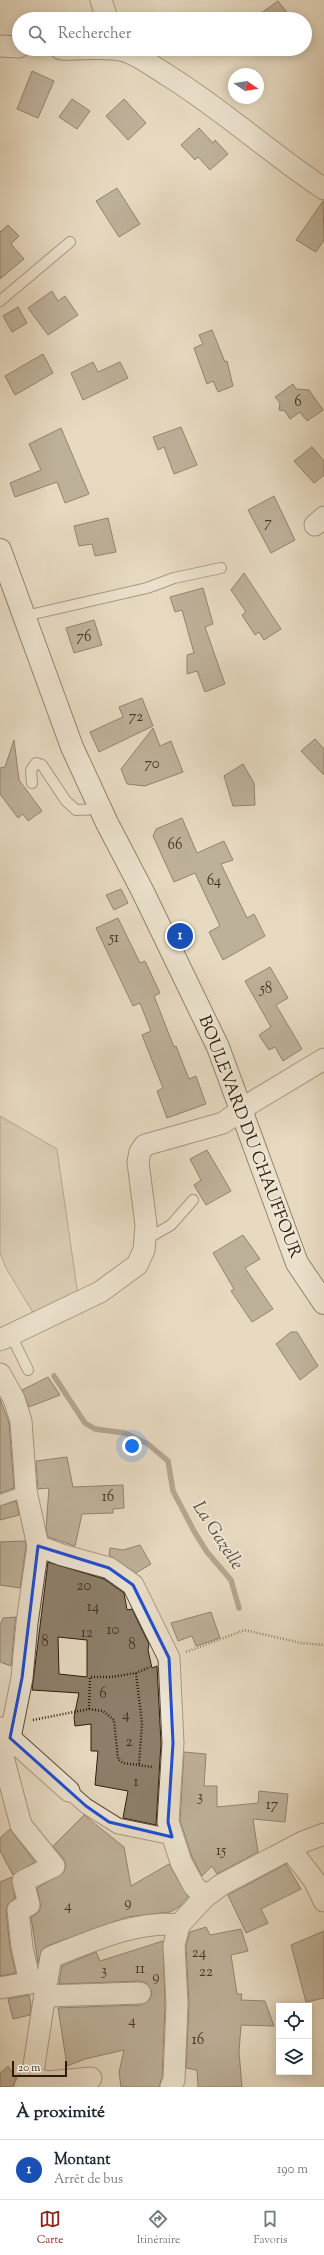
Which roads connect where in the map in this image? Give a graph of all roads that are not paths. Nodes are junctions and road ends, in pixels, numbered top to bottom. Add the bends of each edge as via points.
1 (101, 0) edge
2 (105, 12) edge
3 (0, 46) edge
4 (12, 47) edge
5 (135, 56) edge
6 (324, 189) edge
7 (70, 242) dead end
8 (0, 301) edge
9 (0, 550) edge
10 (221, 568) dead end
11 (25, 616) junction
12 (32, 783) dead end
13 (101, 809) junction
14 (324, 1059) edge
15 (241, 1110) junction
16 (193, 1200) dead end
17 (145, 1240) junction
18 (324, 1303) edge
19 (5, 1337) edge
20 (28, 1370) dead end
21 (0, 1374) edge
22 (26, 1491) junction
23 (0, 1500) edge
24 (38, 1546) junction
25 (5, 1740) edge
26 (69, 1791) joint
27 (324, 1834) edge
28 (172, 1837) junction
29 (290, 1848) junction
30 (205, 1897) junction
31 (324, 1901) edge
32 (179, 1925) junction
33 (40, 1986) junction
34 (0, 1988) edge
35 (140, 1994) dead end
36 (91, 2078) dead end
37 (30, 2079) edge
38 (171, 2087) edge

1 - 2 street
3 - 4 street
5 - 6 street via 200,95 286,164
7 - 8 lane
9 - 11 main road, BOULEVARD DU CHAUFFOUR
10 - 11 lane
11 - 13 main road, BOULEVARD DU CHAUFFOUR via 72,747
12 - 13 lane via 31,770 36,763 42,765 66,801 76,810
13 - 15 main road, BOULEVARD DU CHAUFFOUR via 218,1047
14 - 15 street
15 - 17 street via 223,1123 145,1145 138,1162 146,1225
15 - 18 main road, BOULEVARD DU CHAUFFOUR via 297,1263
16 - 17 lane via 171,1225
17 - 19 street via 144,1250 137,1265 100,1292
19 - 20 lane
21 - 22 street via 14,1399 21,1421
22 - 23 lane
22 - 24 street
24 - 25 street via 22,1678
24 - 28 street via 62,1556 110,1568 133,1585 169,1659 173,1743 168,1822
25 - 26 street
25 - 33 street via 21,1825 54,1866 23,1881 29,1905 18,1910 22,1947
26 - 28 street via 86,1806 114,1824
27 - 29 street
28 - 30 street via 181,1862 194,1886
29 - 30 street via 221,1885
29 - 31 street via 314,1880
30 - 32 street
32 - 33 street via 163,1923 110,1935 51,1957
32 - 38 street via 174,1945 177,2004 174,2080
33 - 34 street
33 - 35 street
33 - 37 street
36 - 37 street via 48,2082

